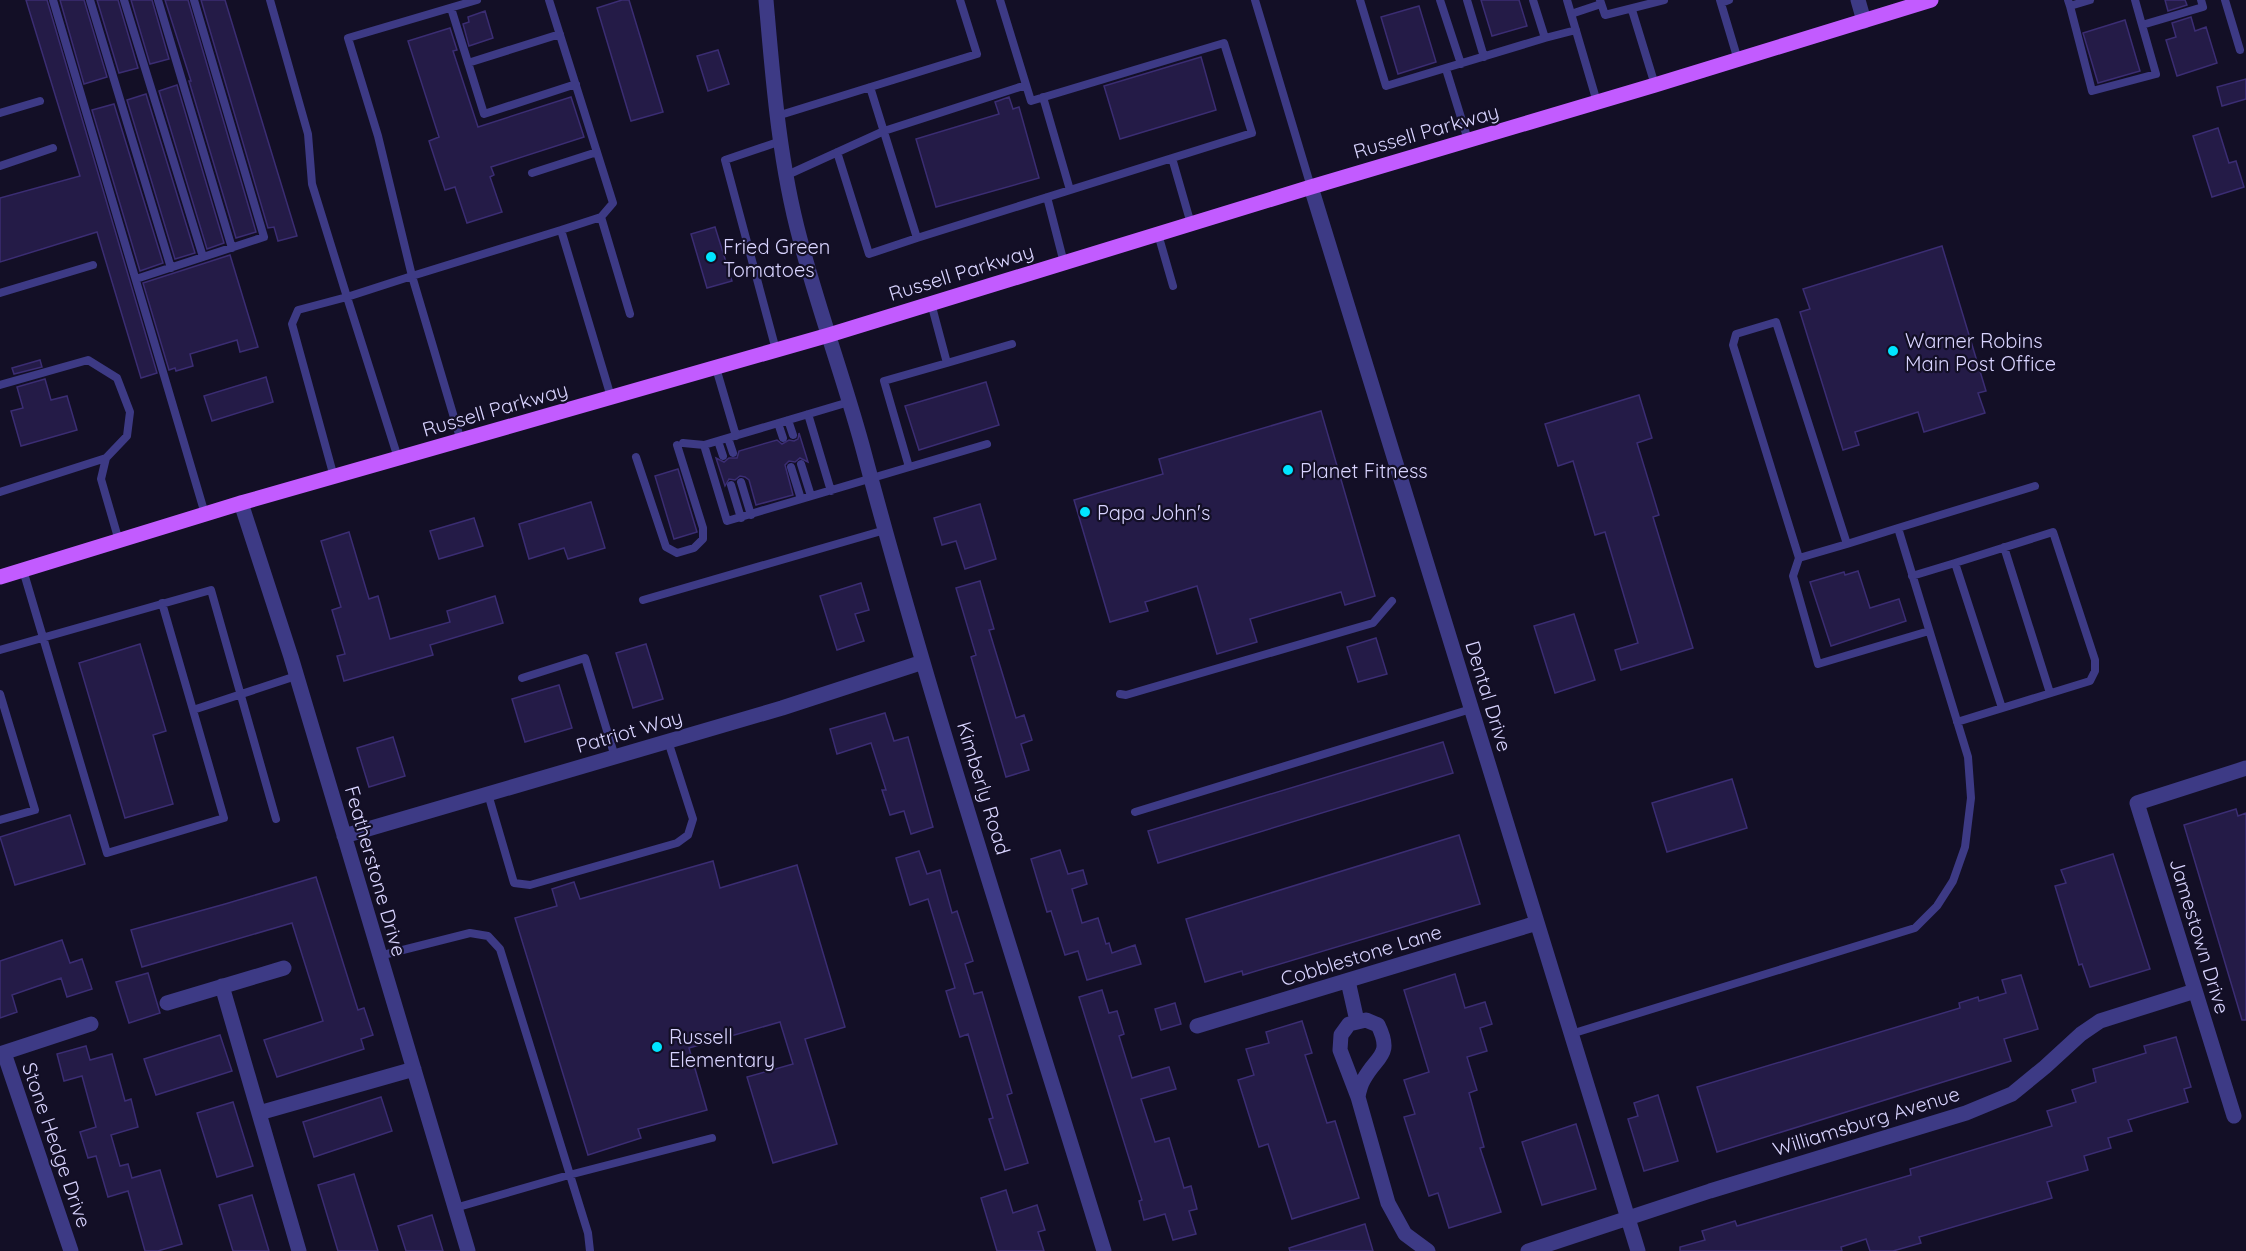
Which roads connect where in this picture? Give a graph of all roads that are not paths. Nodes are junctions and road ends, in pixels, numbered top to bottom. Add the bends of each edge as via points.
1 (53, 0) edge
2 (90, 0) edge
3 (124, 0) edge
4 (158, 0) edge
5 (194, 0) edge
6 (270, 0) edge
7 (477, 0) edge
8 (549, 0) edge
9 (766, 0) edge
10 (960, 0) edge
11 (1000, 0) edge
12 (1255, 0) edge
13 (1359, 0) edge
14 (1440, 0) edge
15 (1467, 0) edge
16 (1533, 0) edge
17 (1568, 0) edge
18 (1664, 0) edge
19 (1858, 0) edge
20 (1931, 0) edge
21 (2090, 0) edge
22 (2201, 0) edge
23 (2225, 0) edge
24 (1723, 1) edge
25 (2137, 1) edge
26 (1601, 2) edge
27 (2069, 3) edge
28 (451, 8) junction
29 (1632, 10) junction
30 (1571, 14) junction
31 (1864, 21) junction
32 (2142, 25) junction
33 (1576, 30) junction
34 (560, 34) junction
35 (1545, 38) junction
36 (2240, 50) dead end
37 (1484, 57) junction
38 (1738, 60) junction
39 (468, 63) junction
40 (1461, 64) junction
41 (1446, 69) junction
42 (576, 84) junction
43 (1026, 85) junction
44 (1654, 85) junction
45 (870, 87) junction
46 (1042, 97) junction
47 (40, 101) dead end
48 (1597, 102) junction
49 (0, 113) edge
50 (777, 116) junction
51 (884, 131) junction
52 (1468, 140) junction
53 (781, 141) junction
54 (53, 148) dead end
55 (597, 152) junction
56 (837, 152) junction
57 (1172, 159) junction
58 (0, 166) edge
59 (532, 173) dead end
60 (786, 176) junction
61 (1311, 187) junction
62 (1070, 190) junction
63 (1047, 197) junction
64 (601, 218) junction
65 (1191, 224) junction
66 (561, 230) junction
67 (1158, 234) junction
68 (916, 238) junction
69 (232, 248) junction
70 (203, 257) junction
71 (1064, 263) junction
72 (93, 265) dead end
73 (171, 268) junction
74 (412, 276) junction
75 (136, 279) junction
76 (1173, 286) dead end
77 (0, 293) edge
78 (347, 297) junction
79 (931, 303) junction
80 (630, 314) dead end
81 (829, 335) junction
82 (1011, 344) dead end
83 (776, 350) junction
84 (947, 363) junction
85 (716, 368) junction
86 (0, 386) edge
87 (611, 398) junction
88 (849, 402) junction
89 (808, 414) junction
90 (788, 420) junction
91 (778, 423) junction
92 (793, 435) dead end
93 (732, 437) junction
94 (783, 438) dead end
95 (461, 441) junction
96 (718, 441) junction
97 (987, 444) dead end
98 (704, 445) junction
99 (733, 453) dead end
100 (723, 456) dead end
101 (636, 457) dead end
102 (106, 458) junction
103 (399, 458) junction
104 (801, 464) dead end
105 (791, 467) dead end
106 (909, 467) junction
107 (334, 477) junction
108 (871, 479) junction
109 (741, 482) dead end
110 (731, 485) dead end
111 (2035, 486) dead end
112 (831, 491) junction
113 (0, 492) edge
114 (811, 496) junction
115 (801, 499) junction
116 (242, 503) junction
117 (206, 514) junction
118 (751, 514) junction
119 (741, 518) junction
120 (1898, 528) junction
121 (885, 530) junction
122 (119, 541) junction
123 (1847, 544) junction
124 (2004, 547) junction
125 (1799, 558) junction
126 (1955, 563) junction
127 (23, 570) junction
128 (1912, 576) junction
129 (0, 577) edge
130 (643, 600) dead end
131 (1392, 601) dead end
132 (162, 603) junction
133 (1929, 631) junction
134 (43, 637) junction
135 (0, 650) edge
136 (923, 662) junction
137 (296, 676) junction
138 (522, 678) dead end
139 (2050, 693) junction
140 (0, 694) edge
141 (241, 694) junction
142 (1120, 694) dead end
143 (2002, 708) junction
144 (1471, 709) junction
145 (193, 710) junction
146 (1957, 722) junction
147 (668, 741) junction
148 (615, 757) junction
149 (2246, 768) edge
150 (488, 794) junction
151 (1135, 813) dead end
152 (276, 819) dead end
153 (0, 820) edge
154 (344, 836) junction
155 (1537, 923) junction
156 (379, 956) junction
157 (284, 968) dead end
158 (1348, 981) junction
159 (222, 986) junction
160 (2195, 991) junction
161 (167, 1003) dead end
162 (1357, 1021) junction
163 (91, 1024) dead end
164 (1197, 1026) dead end
165 (1571, 1034) junction
166 (2, 1054) edge
167 (414, 1070) junction
168 (1358, 1097) junction
169 (259, 1113) junction
170 (2234, 1116) dead end
171 (712, 1138) dead end
172 (569, 1175) junction
173 (455, 1208) junction
174 (1628, 1218) junction
175 (71, 1251) edge
176 (299, 1251) edge
177 (468, 1251) edge
178 (590, 1251) edge
179 (1104, 1251) edge
180 (1428, 1251) edge
181 (1528, 1251) edge
182 (1638, 1251) edge

1 - 75 lane
2 - 73 lane
3 - 70 lane
4 - 69 lane
5 - 69 lane via 264,237
6 - 78 lane via 308,134 312,184
7 - 28 lane
8 - 34 lane
9 - 50 street, Kimberly Road
10 - 45 lane via 976,54
11 - 43 lane
12 - 61 lane
13 - 41 lane via 1386,86
14 - 40 lane
15 - 37 lane
16 - 35 lane
17 - 30 lane
18 - 29 lane
19 - 31 street
20 - 31 main road, Russell Parkway
21 - 27 lane
22 - 32 lane via 2203,7
23 - 36 lane
24 - 38 lane
25 - 32 lane
26 - 29 lane via 1605,15
26 - 30 lane
27 - 32 lane via 2092,91 2156,74
28 - 39 lane
28 - 74 lane via 348,38 378,136
29 - 44 lane
30 - 33 lane
31 - 38 main road, Russell Parkway
33 - 35 lane
33 - 48 lane
34 - 39 lane
34 - 42 lane
35 - 37 lane
37 - 40 lane
38 - 44 main road, Russell Parkway
39 - 42 lane via 484,114
40 - 41 lane
41 - 52 lane
42 - 55 lane
43 - 46 lane via 1031,101
43 - 51 lane
44 - 48 main road, Russell Parkway
45 - 50 lane
45 - 51 lane
46 - 57 lane via 1224,43 1252,133
46 - 62 lane
47 - 49 lane
48 - 52 main road, Russell Parkway
50 - 53 street, Kimberly Road
51 - 56 lane
51 - 68 lane
52 - 61 main road, Russell Parkway
53 - 60 street, Kimberly Road
53 - 83 lane via 725,160
54 - 58 lane
55 - 59 lane
55 - 64 lane via 613,203
56 - 60 lane
56 - 68 lane via 869,254
57 - 62 lane
57 - 65 lane
60 - 81 street, Kimberly Road
61 - 65 main road, Russell Parkway
61 - 144 street, Dental Drive
62 - 63 lane
63 - 68 lane
63 - 71 lane
64 - 66 lane
64 - 80 lane
65 - 67 main road, Russell Parkway
66 - 74 lane
66 - 87 lane
67 - 71 main road, Russell Parkway
67 - 76 lane
69 - 70 lane
70 - 73 lane
71 - 79 main road, Russell Parkway
72 - 77 lane
73 - 75 lane
74 - 78 lane
74 - 95 lane
75 - 117 lane
78 - 103 lane
78 - 107 lane via 298,310 292,324
79 - 81 main road, Russell Parkway
79 - 84 lane
81 - 83 main road, Russell Parkway
81 - 88 street, Kimberly Road
82 - 84 lane
83 - 85 main road, Russell Parkway
84 - 106 lane via 884,381
85 - 87 main road, Russell Parkway
85 - 93 lane
86 - 102 lane via 88,360 117,378 130,412 127,436
87 - 95 main road, Russell Parkway
88 - 89 lane
88 - 108 street, Kimberly Road
89 - 90 lane
89 - 112 lane
90 - 91 lane
90 - 92 lane
91 - 93 lane
91 - 94 lane
93 - 96 lane
93 - 99 lane
95 - 103 main road, Russell Parkway
96 - 98 lane
96 - 100 lane
97 - 106 lane
98 - 101 lane via 680,444 703,539 694,548 677,553 666,547
98 - 119 lane via 728,521
102 - 113 lane
102 - 122 lane via 101,479
103 - 107 main road, Russell Parkway
104 - 114 lane
105 - 115 lane
106 - 108 lane
107 - 116 main road, Russell Parkway
108 - 112 lane
108 - 121 street, Kimberly Road
109 - 118 lane
110 - 119 lane
111 - 120 lane
112 - 114 lane
114 - 115 lane
115 - 118 lane
116 - 117 main road, Russell Parkway
116 - 137 street, Featherstone Drive
117 - 122 main road, Russell Parkway
118 - 119 lane
120 - 123 lane
120 - 128 lane
121 - 130 lane
121 - 136 street, Kimberly Road
122 - 127 main road, Russell Parkway
123 - 125 lane
123 - 125 lane via 1776,322 1736,334 1733,345
124 - 126 lane
124 - 139 lane
124 - 139 lane via 2053,532 2095,660 2090,681
125 - 133 lane via 1793,576 1818,664
126 - 128 lane
126 - 143 lane
127 - 129 main road, Russell Parkway
127 - 134 lane
128 - 133 lane
131 - 142 lane via 1373,622
132 - 134 lane
132 - 141 lane via 211,590
132 - 145 lane
133 - 146 lane
134 - 135 lane
134 - 145 lane via 107,853 224,818
136 - 147 street, Patriot Way
136 - 179 street, Kimberly Road
137 - 141 lane
137 - 154 street, Featherstone Drive
138 - 148 lane via 585,658
139 - 143 lane
140 - 153 lane via 35,810
141 - 145 lane
141 - 152 lane
143 - 146 lane
144 - 151 lane
144 - 155 street, Dental Drive
146 - 165 lane via 1968,757 1971,798 1965,847 1953,881 1937,906 1915,928
147 - 148 street, Patriot Way
147 - 150 lane via 693,819 683,840 665,846 530,885 514,883
148 - 150 street, Patriot Way
149 - 160 street, Jamestown Drive via 2137,803
150 - 154 street, Patriot Way
154 - 156 street, Featherstone Drive
155 - 158 street, Cobblestone Lane
155 - 165 street, Dental Drive
156 - 167 street, Featherstone Drive
156 - 172 lane via 470,933 488,936 500,949
157 - 159 street
158 - 162 street
158 - 164 street, Cobblestone Lane
159 - 161 street
159 - 169 street
160 - 170 street, Jamestown Drive
160 - 174 street, Williamsburg Avenue via 2100,1021 2012,1094 1966,1113
162 - 168 street via 1349,1024 1341,1035 1340,1050
162 - 168 street via 1378,1025 1384,1038 1383,1054 1363,1080
163 - 166 street, Stone Hedge Drive
165 - 174 street, Dental Drive
166 - 175 street, Stone Hedge Drive
167 - 169 street
167 - 173 street, Featherstone Drive
168 - 180 street via 1388,1203 1405,1234
169 - 176 street
171 - 172 lane
172 - 173 lane
172 - 178 lane
173 - 177 street, Featherstone Drive
174 - 181 street, Williamsburg Avenue
174 - 182 street, Dental Drive

